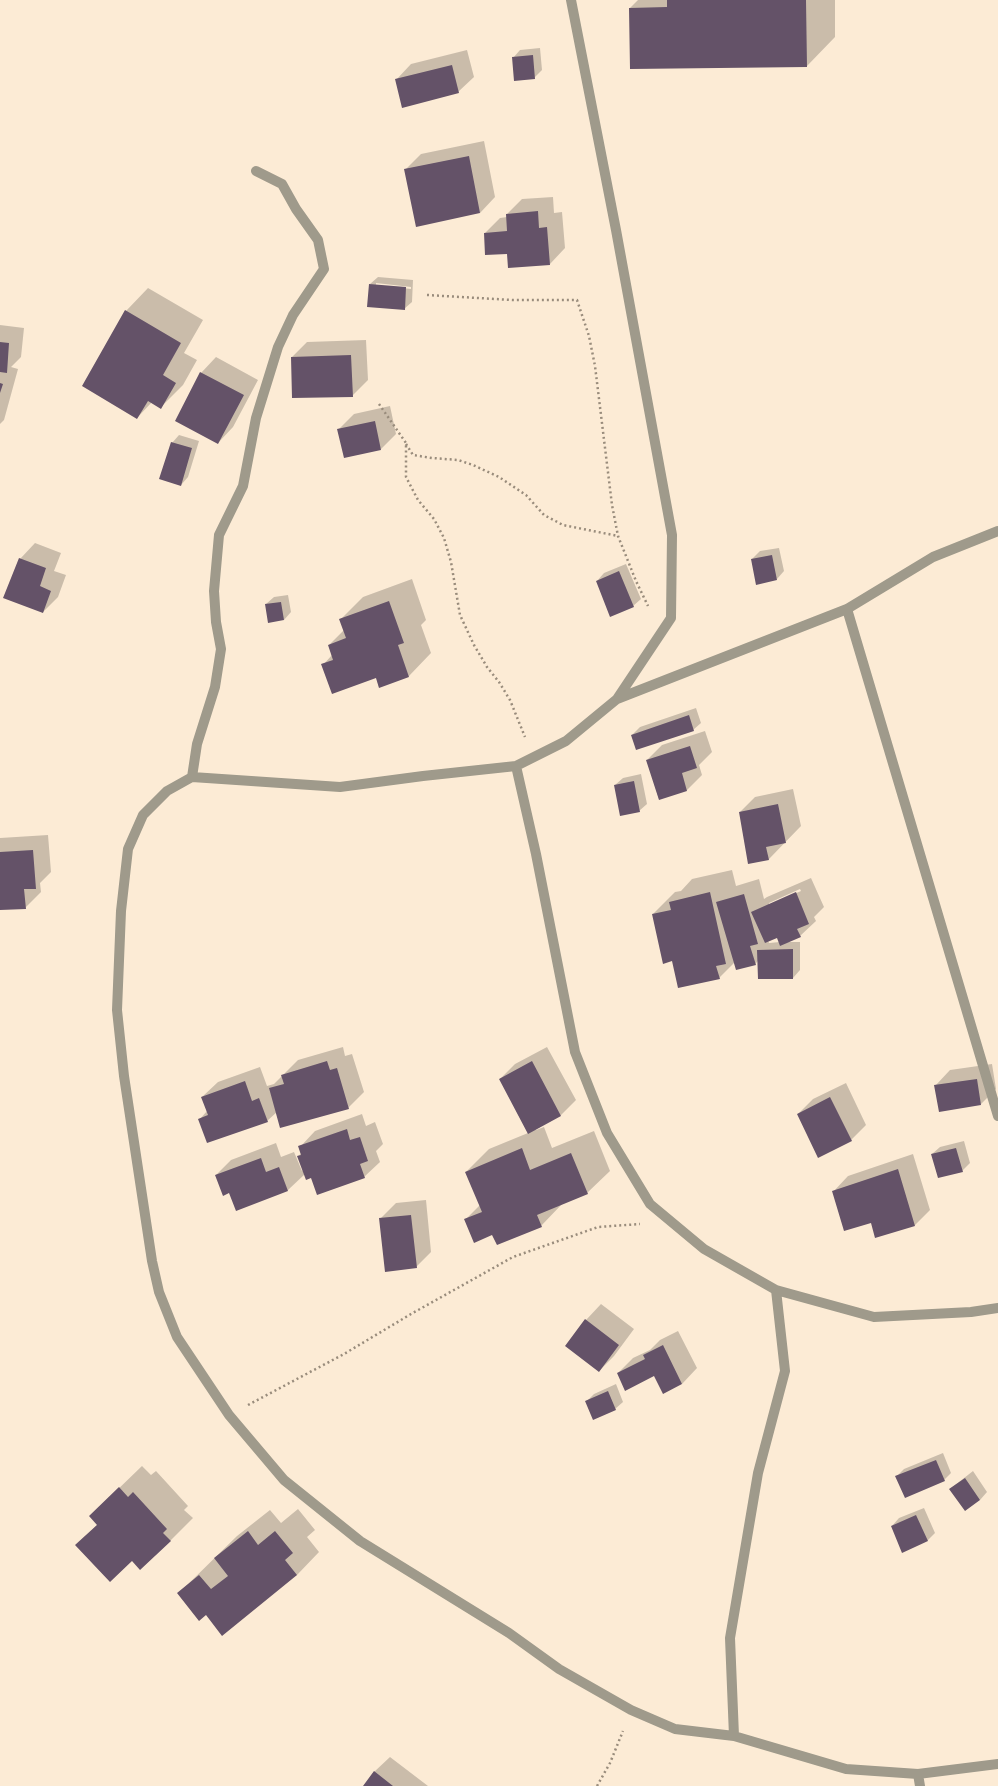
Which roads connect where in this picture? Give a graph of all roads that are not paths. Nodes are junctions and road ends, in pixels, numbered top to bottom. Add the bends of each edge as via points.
1 (571, 0) edge
2 (256, 171) dead end
3 (998, 531) edge
4 (847, 609) junction
5 (617, 699) junction
6 (516, 766) junction
7 (192, 777) junction
8 (998, 1116) edge
9 (776, 1290) junction
10 (998, 1308) edge
11 (734, 1736) junction
12 (998, 1764) edge
13 (918, 1774) junction
14 (920, 1786) edge

1 - 5 street via 672,535 671,618
2 - 7 street via 282,184 318,240 324,269 293,315 278,347 256,418 243,486 219,536 214,591 221,649 215,688 197,744
3 - 4 street via 933,557
4 - 5 street
4 - 8 street
5 - 6 street via 566,741
6 - 7 street via 340,787
6 - 9 street via 576,1052 607,1133 650,1204 704,1249
7 - 11 street via 167,791 143,815 128,849 121,910 117,1010 152,1261 160,1292 177,1337 229,1415 284,1480 360,1541 509,1633 559,1669 631,1710 675,1729
9 - 10 street via 874,1316 971,1312
9 - 11 street via 785,1370 758,1473 730,1638
11 - 13 street via 846,1768
12 - 13 street
13 - 14 street

